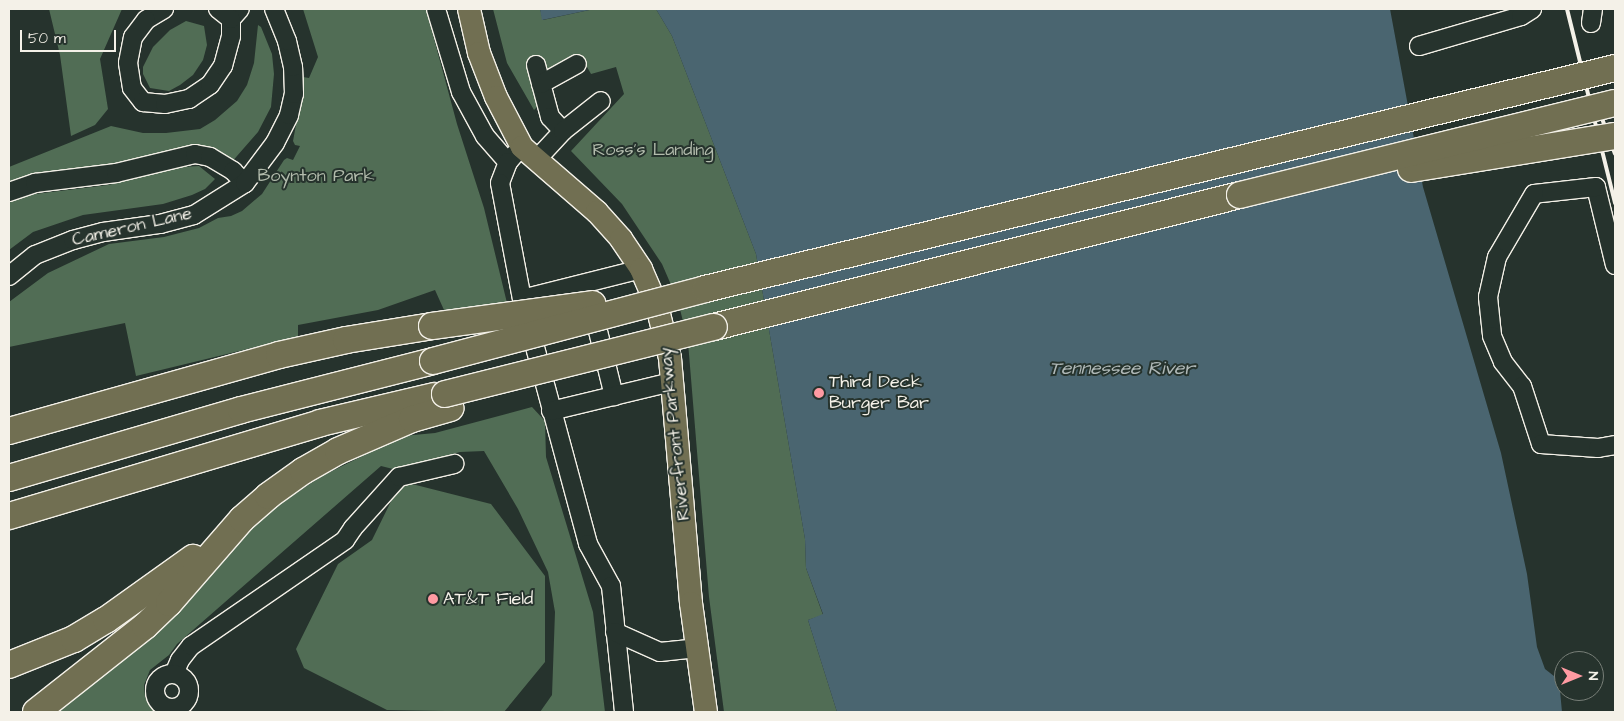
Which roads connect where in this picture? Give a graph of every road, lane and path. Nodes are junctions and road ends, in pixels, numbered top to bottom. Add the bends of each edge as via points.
1 (164, 9) edge
2 (274, 9) edge
3 (436, 9) edge
4 (468, 9) edge
5 (1532, 9) edge
6 (230, 12) edge
7 (1418, 46) dead end
8 (577, 64) dead end
9 (536, 65) dead end
10 (1615, 68) edge
11 (541, 84) junction
12 (601, 101) dead end
13 (1615, 104) edge
14 (563, 131) junction
15 (1615, 136) edge
16 (522, 156) junction
17 (245, 183) junction
18 (9, 192) edge
19 (1240, 195) junction
20 (1615, 265) edge
21 (641, 269) junction
22 (9, 276) edge
23 (586, 283) junction
24 (705, 288) junction
25 (522, 298) junction
26 (672, 382) junction
27 (614, 396) junction
28 (448, 401) junction
29 (551, 411) junction
30 (9, 431) edge
31 (1615, 445) edge
32 (454, 464) dead end
33 (9, 478) edge
34 (9, 516) edge
35 (242, 519) junction
36 (615, 632) junction
37 (697, 648) junction
38 (9, 665) edge
39 (174, 674) junction
40 (184, 708) edge
41 (36, 712) edge
42 (624, 712) edge
43 (706, 712) edge

1 - 6 street via 146,20 132,37 128,63 132,88 143,102 165,104 189,99 210,85 223,66 232,36
2 - 17 street, Cameron Lane via 291,58 294,94 289,115 275,143
3 - 16 street via 460,92 485,136
4 - 16 main road, Riverfront Parkway via 479,52
5 - 7 street via 1521,16
8 - 11 street
9 - 11 street
10 - 24 highway, bridge
11 - 14 street via 550,117
12 - 14 street
13 - 19 highway, bridge
14 - 16 street
15 - 19 highway, bridge
16 - 21 main road, Riverfront Parkway via 597,212
16 - 25 street via 500,183
17 - 18 street via 210,157 195,154 116,172 35,183
17 - 22 street, Cameron Lane via 194,215 72,240 35,256
19 - 28 highway, bridge via 714,327
20 - 31 street via 1596,187 1534,194 1497,257 1488,297 1492,336 1502,362 1522,386 1541,444 1598,448
21 - 23 street
21 - 26 main road, Riverfront Parkway via 657,306 670,358
23 - 25 street
23 - 27 street
24 - 30 highway, bridge via 346,340 279,355
24 - 33 highway, bridge via 241,410
25 - 29 street
26 - 27 street
26 - 37 main road, Riverfront Parkway
27 - 29 street
28 - 34 highway via 320,423
28 - 35 highway via 338,451 303,471
29 - 36 street via 588,544 610,586
32 - 39 street via 399,477 345,540 191,646
35 - 38 highway via 176,572 106,620 74,639
35 - 41 highway via 145,626
36 - 37 street via 660,652
36 - 42 street
37 - 43 main road, Riverfront Parkway
39 - 40 street via 184,679 189,689
39 - 40 street via 159,680 156,695 166,707

